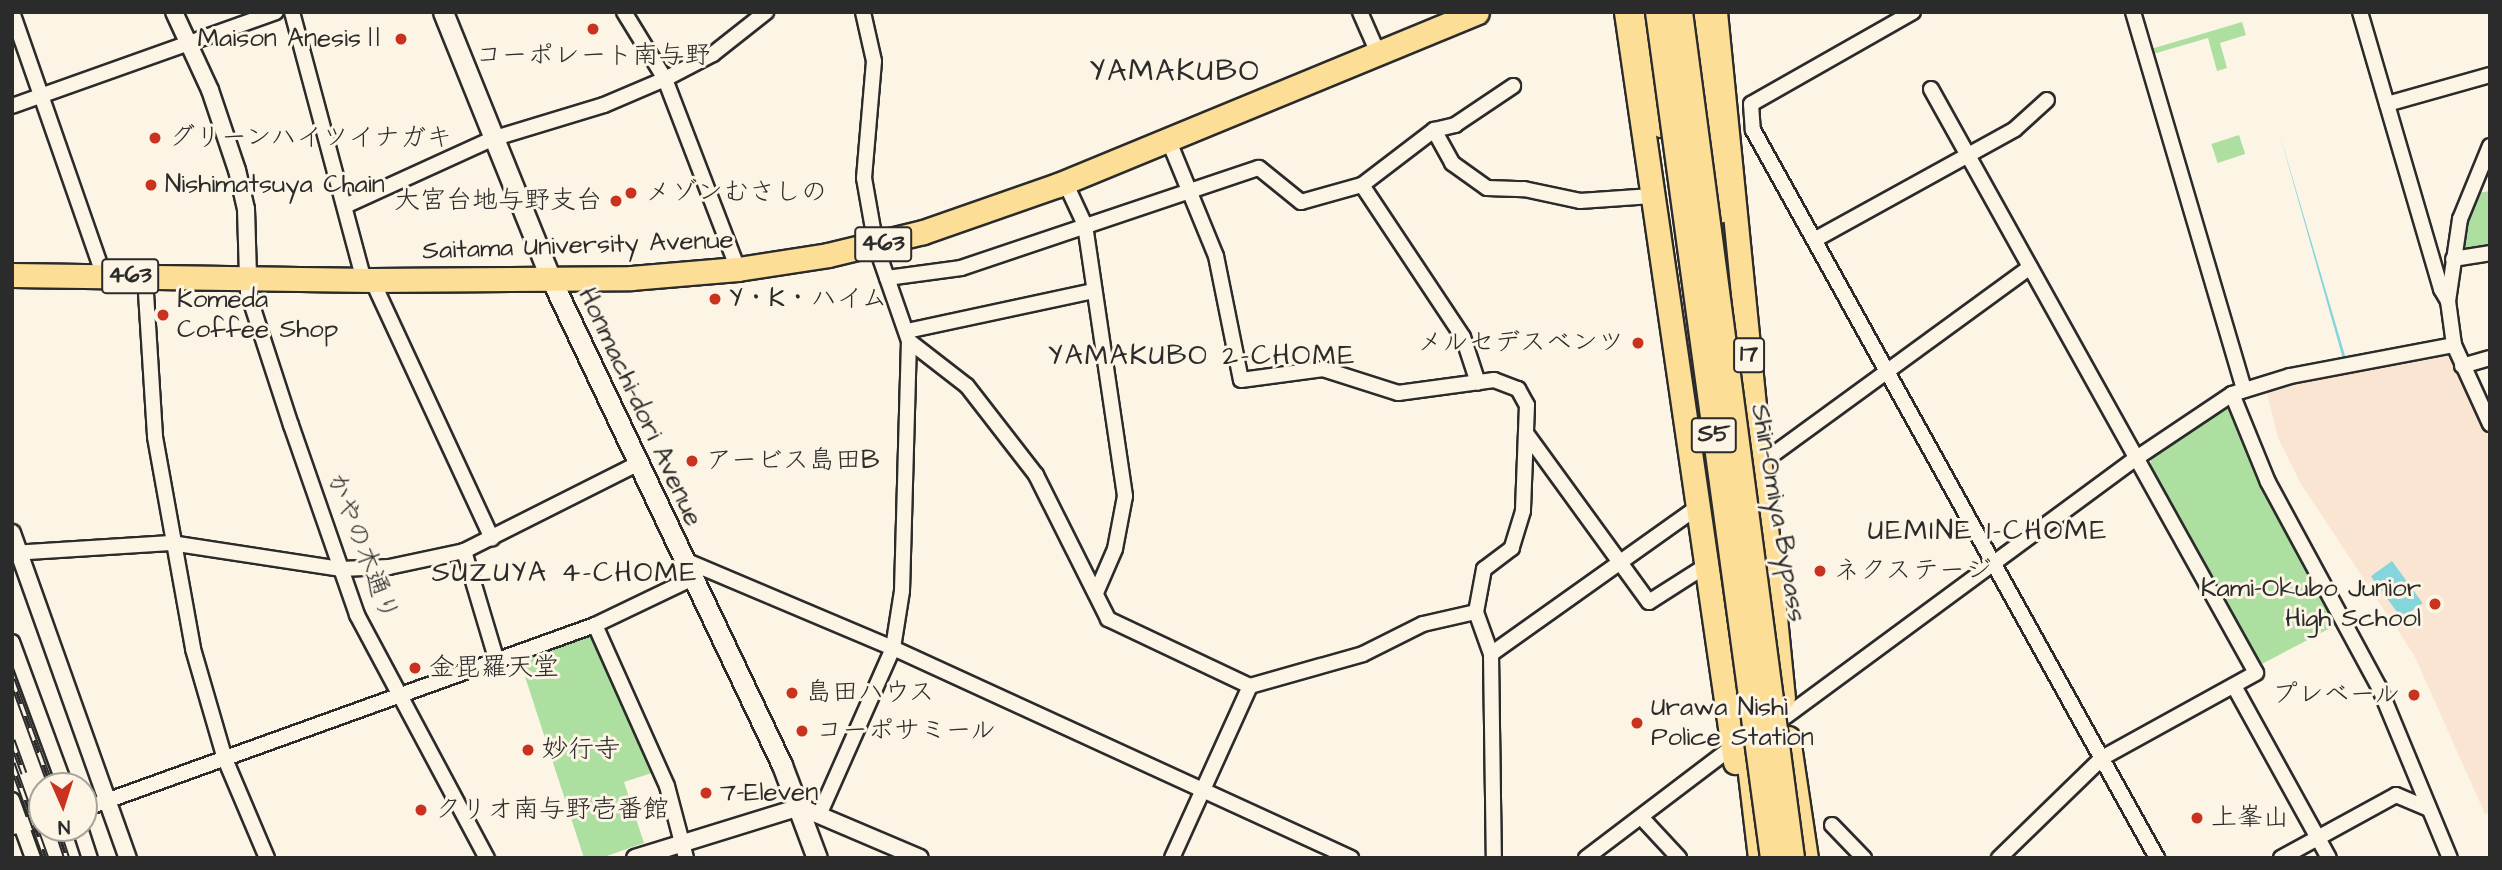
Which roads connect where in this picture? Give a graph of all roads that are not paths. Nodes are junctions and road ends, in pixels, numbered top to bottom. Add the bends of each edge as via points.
1 (12, 12) edge
2 (174, 12) edge
3 (276, 12) edge
4 (292, 12) edge
5 (443, 12) edge
6 (624, 12) edge
7 (766, 12) edge
8 (863, 12) edge
9 (1360, 12) edge
10 (1477, 12) edge
11 (1626, 12) edge
12 (1642, 12) edge
13 (1657, 12) edge
14 (1663, 12) edge
15 (1672, 12) edge
16 (1680, 12) edge
17 (1699, 12) edge
18 (1715, 12) edge
19 (1913, 12) edge
20 (2133, 12) edge
21 (2360, 12) edge
22 (189, 43) junction
23 (1378, 53) junction
24 (2490, 75) edge
25 (664, 79) junction
26 (1513, 86) dead end
27 (1931, 89) dead end
28 (42, 95) junction
29 (2047, 100) dead end
30 (2387, 104) junction
31 (12, 106) edge
32 (1434, 130) junction
33 (492, 139) junction
34 (1168, 139) junction
35 (2490, 146) edge
36 (1969, 154) junction
37 (1065, 182) junction
38 (1362, 184) junction
39 (1190, 190) junction
40 (1652, 195) junction
41 (345, 206) junction
42 (1684, 212) junction
43 (1084, 225) junction
44 (1816, 239) junction
45 (876, 246) junction
46 (2490, 253) edge
47 (2453, 259) junction
48 (2031, 267) junction
49 (738, 269) junction
50 (12, 275) edge
51 (104, 276) junction
52 (145, 277) junction
53 (248, 277) junction
54 (887, 278) junction
55 (551, 279) junction
56 (368, 280) junction
57 (1093, 291) junction
58 (2448, 301) junction
59 (908, 336) junction
60 (2454, 345) junction
61 (2490, 358) edge
62 (2462, 366) junction
63 (1886, 369) junction
64 (1478, 383) junction
65 (2238, 391) junction
66 (2490, 424) edge
67 (1526, 432) junction
68 (2138, 457) junction
69 (637, 464) junction
70 (1760, 464) junction
71 (1699, 506) junction
72 (12, 533) edge
73 (492, 538) junction
74 (171, 543) junction
75 (464, 551) junction
76 (16, 553) edge
77 (682, 559) junction
78 (1619, 560) junction
79 (1994, 561) junction
80 (1707, 565) junction
81 (340, 569) junction
82 (691, 579) junction
83 (1096, 593) junction
84 (1761, 603) junction
85 (1476, 612) junction
86 (595, 625) junction
87 (12, 642) edge
88 (893, 648) junction
89 (1491, 654) junction
90 (497, 662) junction
91 (1250, 686) junction
92 (2234, 686) junction
93 (402, 697) junction
94 (1784, 708) junction
95 (1745, 732) junction
96 (1732, 751) junction
97 (2102, 758) junction
98 (225, 759) junction
99 (60, 772) edge
100 (1204, 789) junction
101 (12, 800) edge
102 (108, 801) junction
103 (98, 804) edge
104 (800, 807) junction
105 (2429, 809) junction
106 (820, 813) junction
107 (1641, 817) junction
108 (1752, 822) junction
109 (1832, 825) dead end
110 (17, 826) edge
111 (2318, 837) junction
112 (684, 850) edge
113 (33, 858) edge
114 (128, 858) edge
115 (267, 858) edge
116 (487, 858) edge
117 (635, 858) edge
118 (817, 858) edge
119 (920, 858) edge
120 (1172, 858) edge
121 (1352, 858) edge
122 (1494, 858) edge
123 (1586, 858) edge
124 (1679, 858) edge
125 (1760, 858) edge
126 (1773, 858) edge
127 (1792, 858) edge
128 (1806, 858) edge
129 (1864, 858) edge
130 (1999, 858) edge
131 (2157, 858) edge
132 (2281, 858) edge
133 (2329, 858) edge
134 (2450, 858) edge

1 - 28 street
2 - 22 street
3 - 22 street
4 - 41 street
5 - 33 main road, Honmachi-dori Avenue
6 - 25 street
7 - 25 street via 713,54
8 - 45 street via 874,61 864,178
9 - 23 street
10 - 23 highway, Saitama University Avenue / 463
11 - 40 highway, 17
12 - 42 highway, bridge via 1670,169
13 - 42 highway, S5, bridge
14 - 95 highway, Shin-Omiya Bypass / 17 via 1704,336
15 - 94 highway, Shin-Omiya Bypass / 17 via 1715,320
16 - 84 highway, S5, bridge
17 - 84 highway, bridge via 1710,74 1720,211 1756,499
18 - 70 highway, 17
19 - 44 street via 1751,104 1753,130
20 - 65 street
21 - 30 street
22 - 28 street
22 - 53 street via 237,170 246,209
23 - 34 highway, Saitama University Avenue / 463
24 - 30 street
25 - 33 street via 604,105
25 - 49 street
26 - 32 street via 1455,125
27 - 36 street
28 - 31 street
28 - 51 street
29 - 36 street via 2015,129
30 - 58 street
32 - 38 street
32 - 40 street via 1452,163 1487,188 1524,189 1580,201
33 - 41 street
33 - 55 main road, Honmachi-dori Avenue
34 - 37 highway, Saitama University Avenue / 463
34 - 39 street
35 - 47 street via 2460,219
36 - 44 street
36 - 48 street
37 - 43 street
37 - 45 highway, Saitama University Avenue / 463
38 - 39 street via 1301,202 1259,168
38 - 64 street via 1463,337
39 - 43 street
39 - 64 street via 1216,256 1241,380 1323,369 1398,393
40 - 71 highway, 17
41 - 56 street
42 - 126 highway, S5, bridge
43 - 54 street via 961,268
43 - 57 street
44 - 63 street
45 - 49 highway, Saitama University Avenue / 463
45 - 54 street
46 - 47 street
47 - 58 street
48 - 63 street
48 - 68 street
49 - 55 highway, Saitama University Avenue / 463
50 - 51 highway, Saitama University Avenue / 463
51 - 52 highway, Saitama University Avenue / 463
52 - 53 highway, Saitama University Avenue / 463
52 - 74 street via 155,437
53 - 56 highway, Saitama University Avenue / 463
53 - 81 street, かやの木通り via 248,293
54 - 59 street
55 - 56 highway, Saitama University Avenue / 463
55 - 69 main road, Honmachi-dori Avenue
56 - 73 street
57 - 59 street
57 - 83 street via 1125,496 1115,549
58 - 60 street
59 - 83 street via 967,386 1036,475
59 - 88 street via 902,592
60 - 62 street
60 - 65 street
61 - 62 street
62 - 66 street
63 - 70 street
63 - 79 street
64 - 67 street via 1494,380 1518,389 1527,405
65 - 68 street
65 - 105 street via 2268,482 2379,687
67 - 78 street
67 - 85 street via 1523,511 1512,548 1484,569
68 - 79 street
68 - 92 street via 2256,673
69 - 73 street
69 - 77 main road, Honmachi-dori Avenue
70 - 94 highway, 17
71 - 78 street
71 - 80 highway, 17
72 - 76 street
73 - 75 street
74 - 76 street
74 - 81 street
74 - 98 street via 192,649
75 - 81 street via 414,563
75 - 90 street
76 - 102 street
77 - 82 main road, Honmachi-dori Avenue
77 - 88 street
78 - 80 street via 1649,602
78 - 89 street
79 - 94 street
79 - 97 street
80 - 96 highway, 17
81 - 93 street, かやの木通り via 357,615
82 - 86 street
82 - 104 main road, Honmachi-dori Avenue
83 - 91 street via 1108,619
84 - 127 highway, S5, bridge
85 - 89 street
85 - 91 street via 1423,624 1363,654
86 - 90 street
86 - 112 street via 667,786
87 - 99 street
88 - 100 street
88 - 106 street
89 - 122 street
90 - 93 street
91 - 100 street
92 - 97 street
92 - 111 street
93 - 98 street
93 - 116 street, かやの木通り
94 - 128 highway, Shin-Omiya Bypass / 17
95 - 96 street
95 - 108 highway, Shin-Omiya Bypass / 17
96 - 107 street
96 - 108 highway, 17
97 - 130 street
97 - 131 street
98 - 102 street
98 - 115 street
100 - 120 street
100 - 121 street
101 - 110 street
102 - 103 street
102 - 114 street
104 - 106 street
104 - 112 street
104 - 118 main road, Honmachi-dori Avenue
105 - 111 street via 2396,795
105 - 134 street
106 - 119 street
107 - 123 street
107 - 124 street
108 - 125 highway, Shin-Omiya Bypass / 17
109 - 129 street
110 - 113 street
111 - 132 street
111 - 133 street
112 - 117 street

